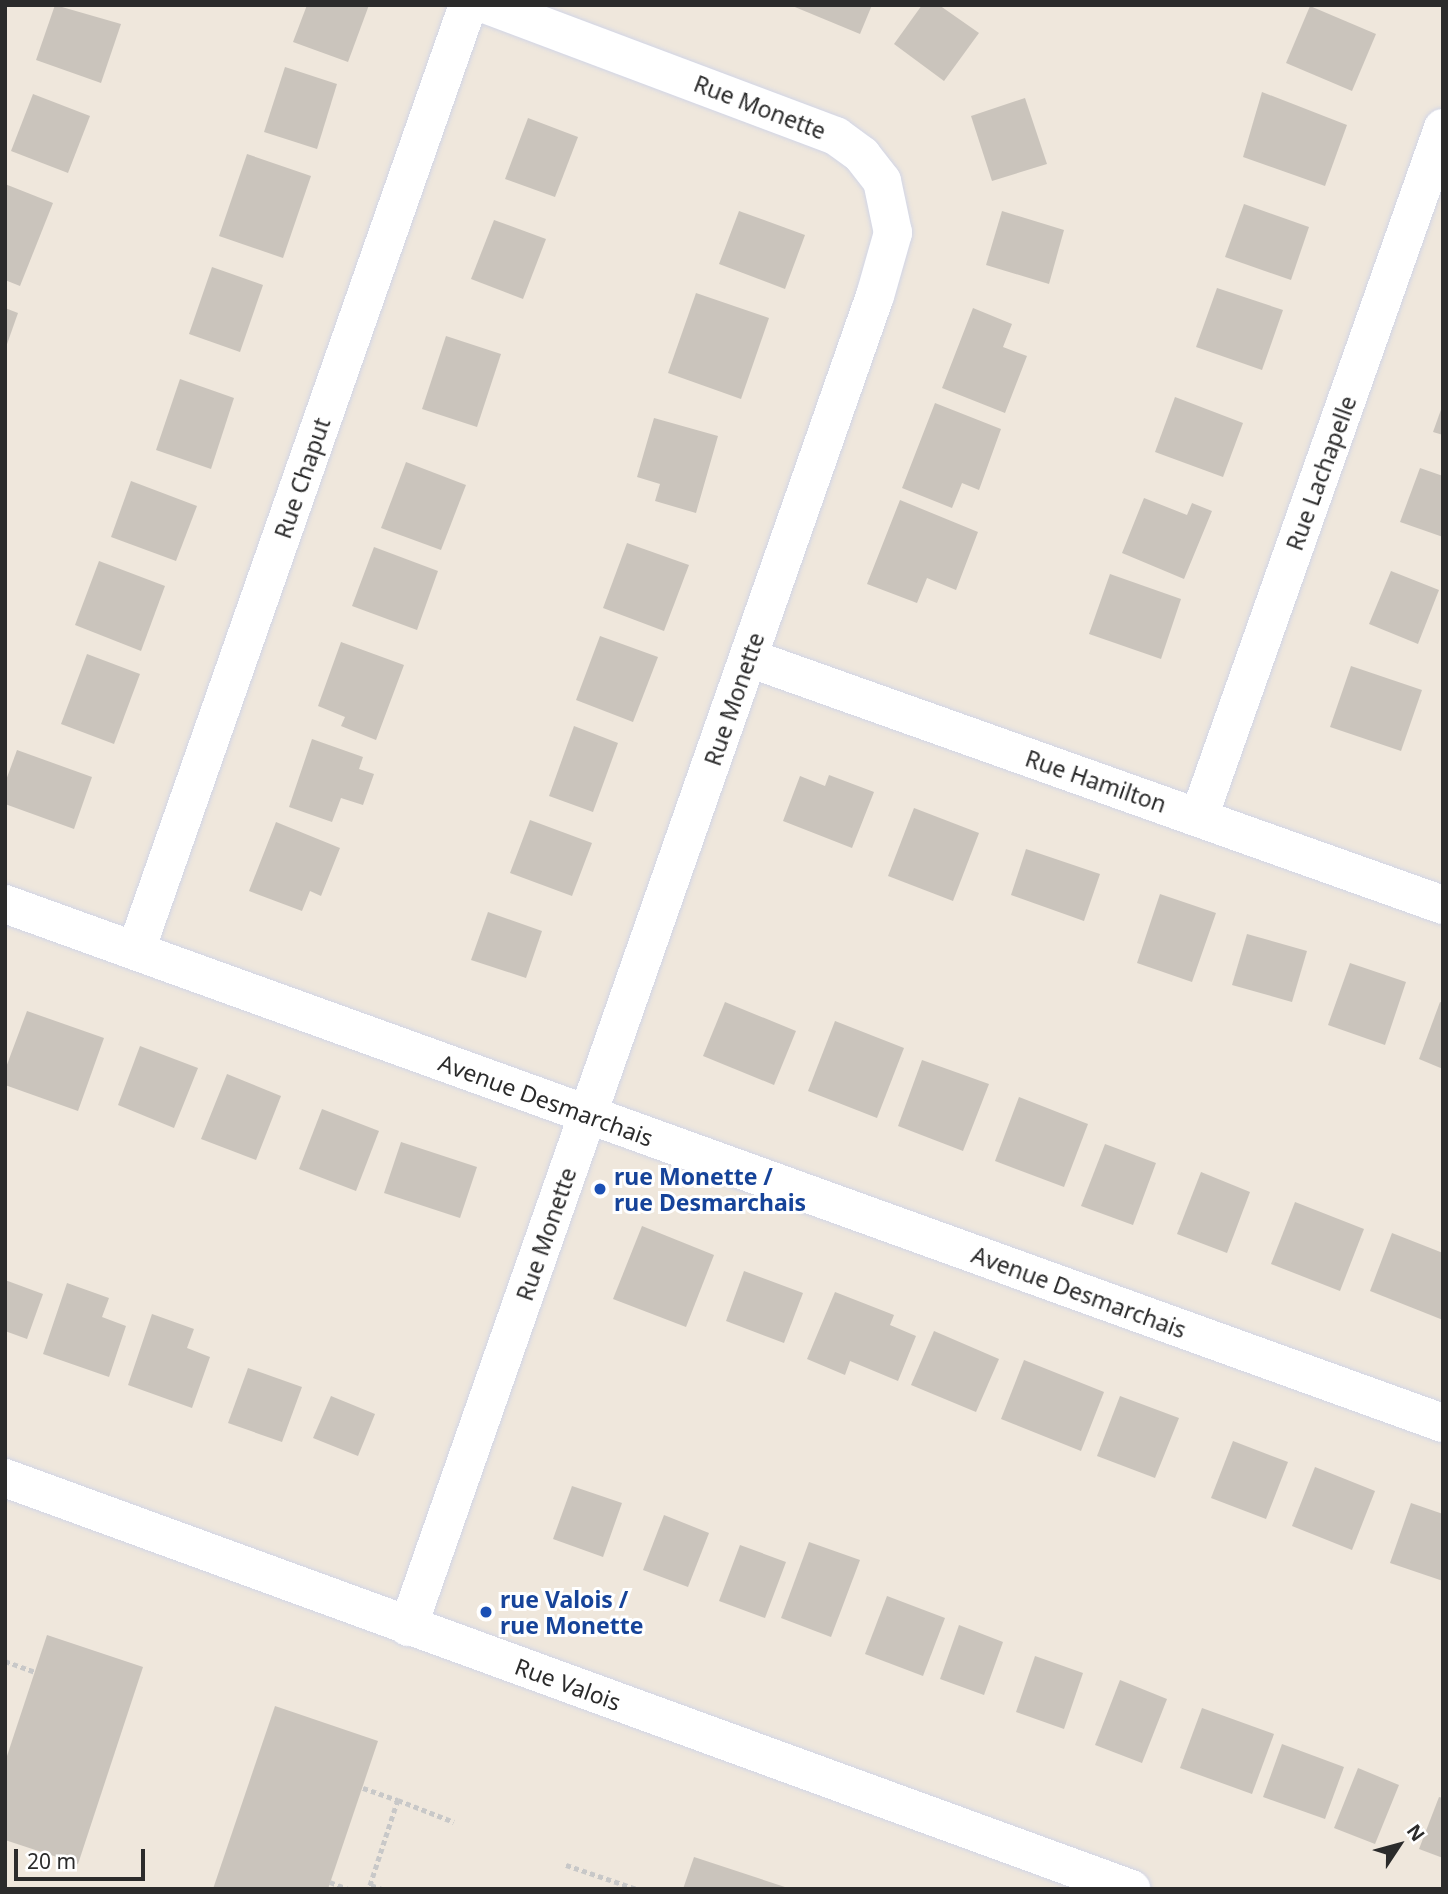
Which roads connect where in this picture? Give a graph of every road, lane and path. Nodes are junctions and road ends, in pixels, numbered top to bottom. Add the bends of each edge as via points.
1 (468, 5) edge
2 (488, 5) edge
3 (1443, 128) edge
4 (749, 658) junction
5 (1199, 817) junction
6 (5, 904) edge
7 (1443, 905) edge
8 (136, 950) junction
9 (587, 1116) junction
10 (1443, 1423) edge
11 (5, 1478) edge
12 (408, 1627) junction
13 (5, 1661) edge
14 (35, 1672) dead end
15 (363, 1788) dead end
16 (398, 1800) junction
17 (454, 1822) dead end
18 (566, 1865) dead end
19 (330, 1882) dead end
20 (370, 1887) edge
21 (348, 1889) edge
22 (382, 1889) edge
23 (637, 1889) edge
24 (1131, 1889) edge

1 - 8 street, Rue Chaput
2 - 4 street, Rue Monette via 819,128 862,155 882,180 892,215 889,255
3 - 5 street, Rue Lachapelle
4 - 5 street, Rue Hamilton
4 - 9 street, Rue Monette
5 - 7 street, Rue Hamilton
6 - 8 street, Avenue Desmarchais
8 - 9 street, Avenue Desmarchais
9 - 10 street, Avenue Desmarchais
9 - 12 street, Rue Monette
11 - 12 street, Rue Valois
12 - 24 street, Rue Valois
13 - 14 path
15 - 16 path
16 - 17 path
16 - 20 path
18 - 23 path
19 - 21 path
20 - 22 path

